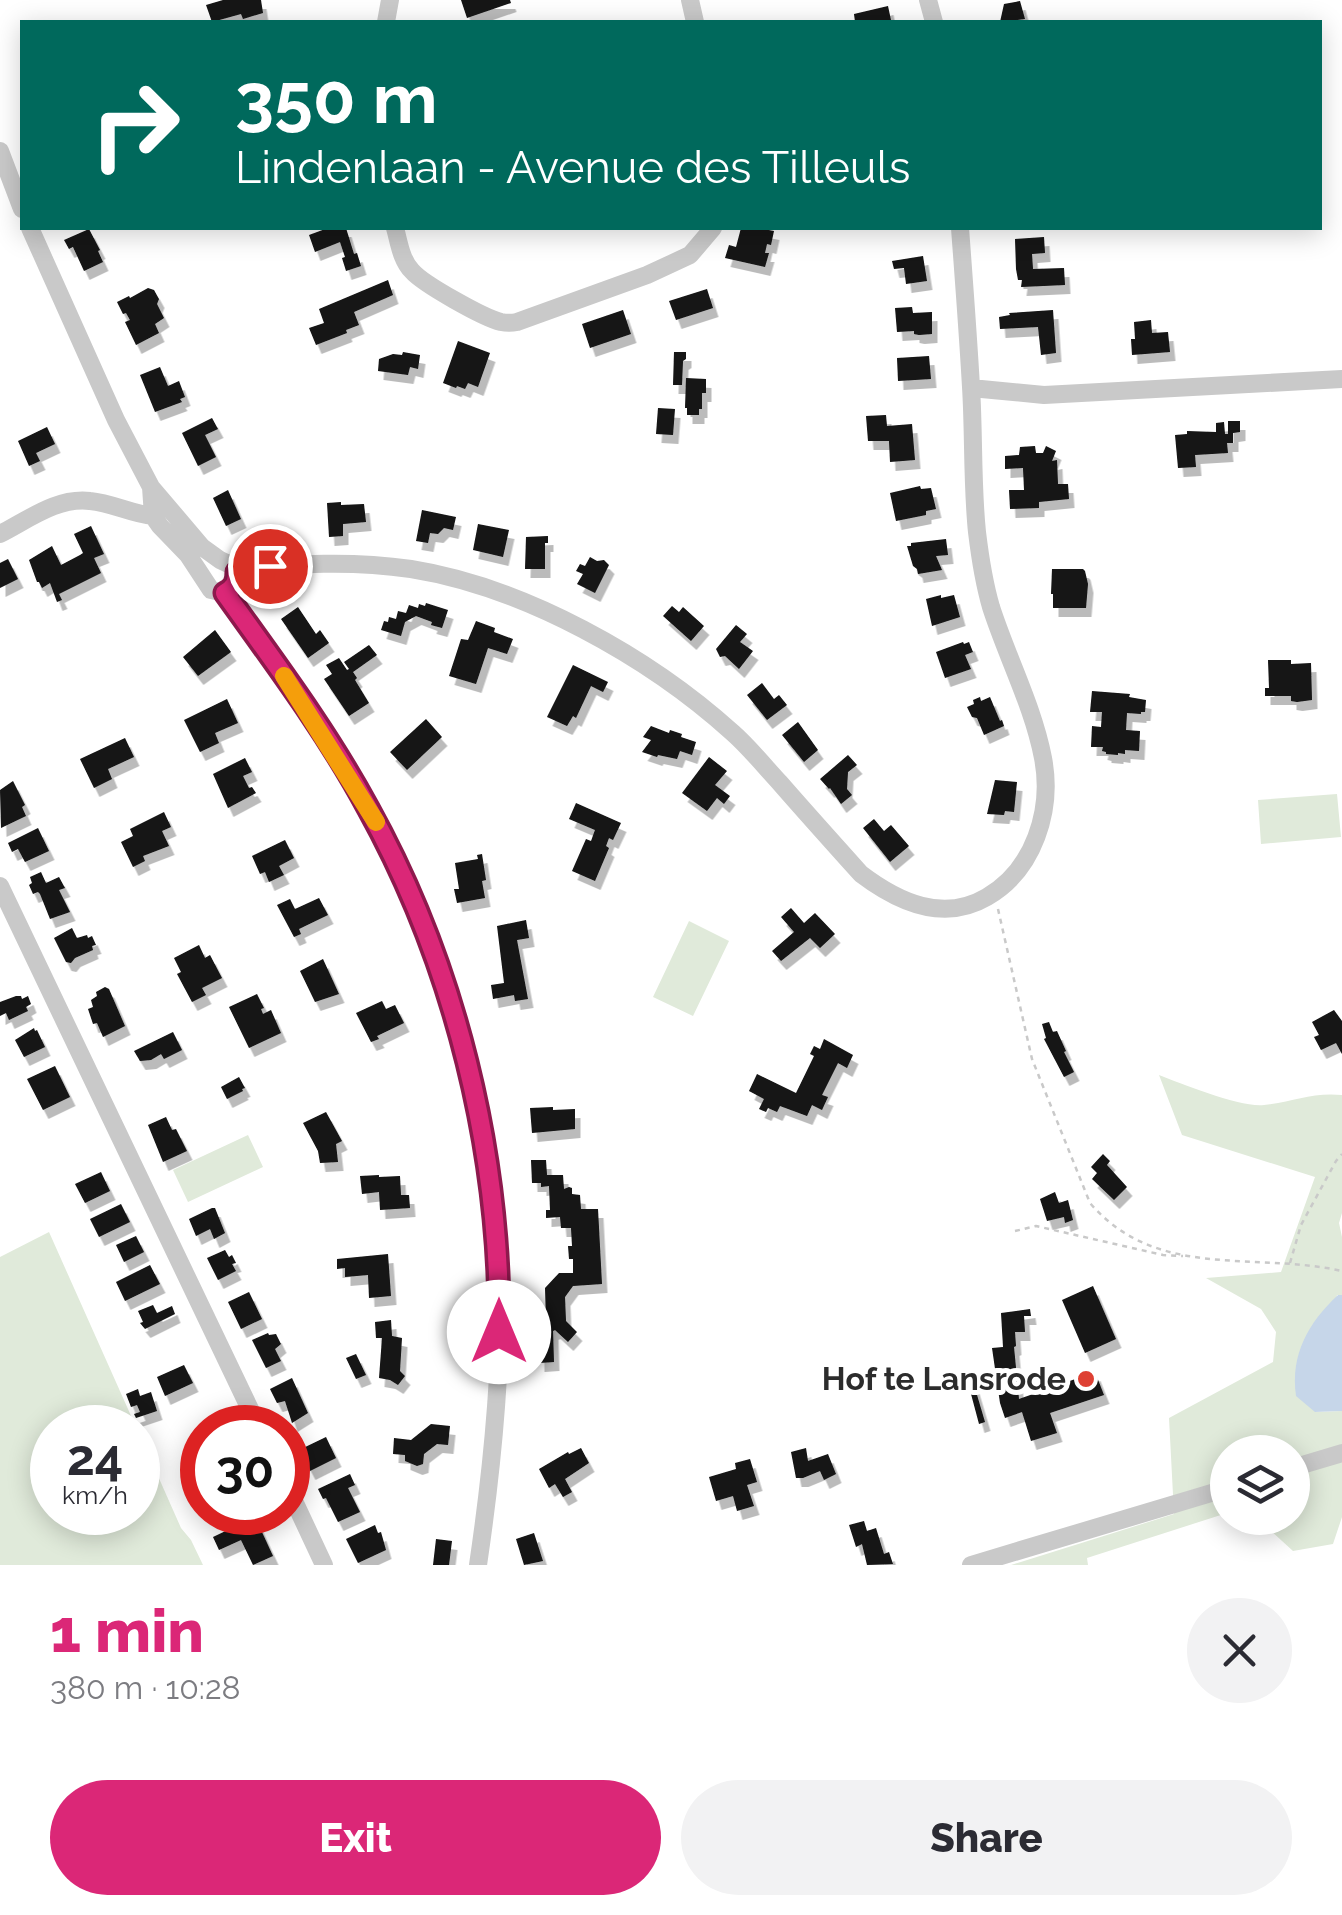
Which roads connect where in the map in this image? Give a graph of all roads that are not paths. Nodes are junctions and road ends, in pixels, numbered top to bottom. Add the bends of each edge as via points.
1 (0, 151) edge
2 (20, 204) edge
3 (31, 230) edge
4 (396, 230) edge
5 (711, 230) edge
6 (960, 230) edge
7 (1342, 378) edge
8 (971, 388) junction
9 (160, 511) junction
10 (0, 534) edge
11 (220, 560) junction
12 (237, 572) junction
13 (204, 578) junction
14 (225, 593) junction
15 (0, 886) edge
16 (247, 1405) edge
17 (1342, 1452) edge
18 (1310, 1462) edge
19 (1210, 1493) edge
20 (310, 1535) edge
21 (324, 1565) edge
22 (478, 1565) edge
23 (971, 1565) edge

1 - 2 street
3 - 9 street
4 - 5 street via 412,271 503,323 647,275 690,255
6 - 8 street
7 - 8 street via 1044,394
8 - 12 street via 984,577 1030,713 1046,793 1032,852 1014,875 994,894 954,910 929,909 883,890 736,734 660,674 579,628 516,599 410,569 352,564
9 - 10 street via 74,501
9 - 11 street
9 - 13 street via 160,526
11 - 12 street
11 - 13 street
12 - 14 street
13 - 14 street via 211,590
14 - 22 street via 367,806 402,873 457,1028 476,1106 500,1274 492,1468
15 - 16 street
17 - 18 street
19 - 23 street
20 - 21 street

